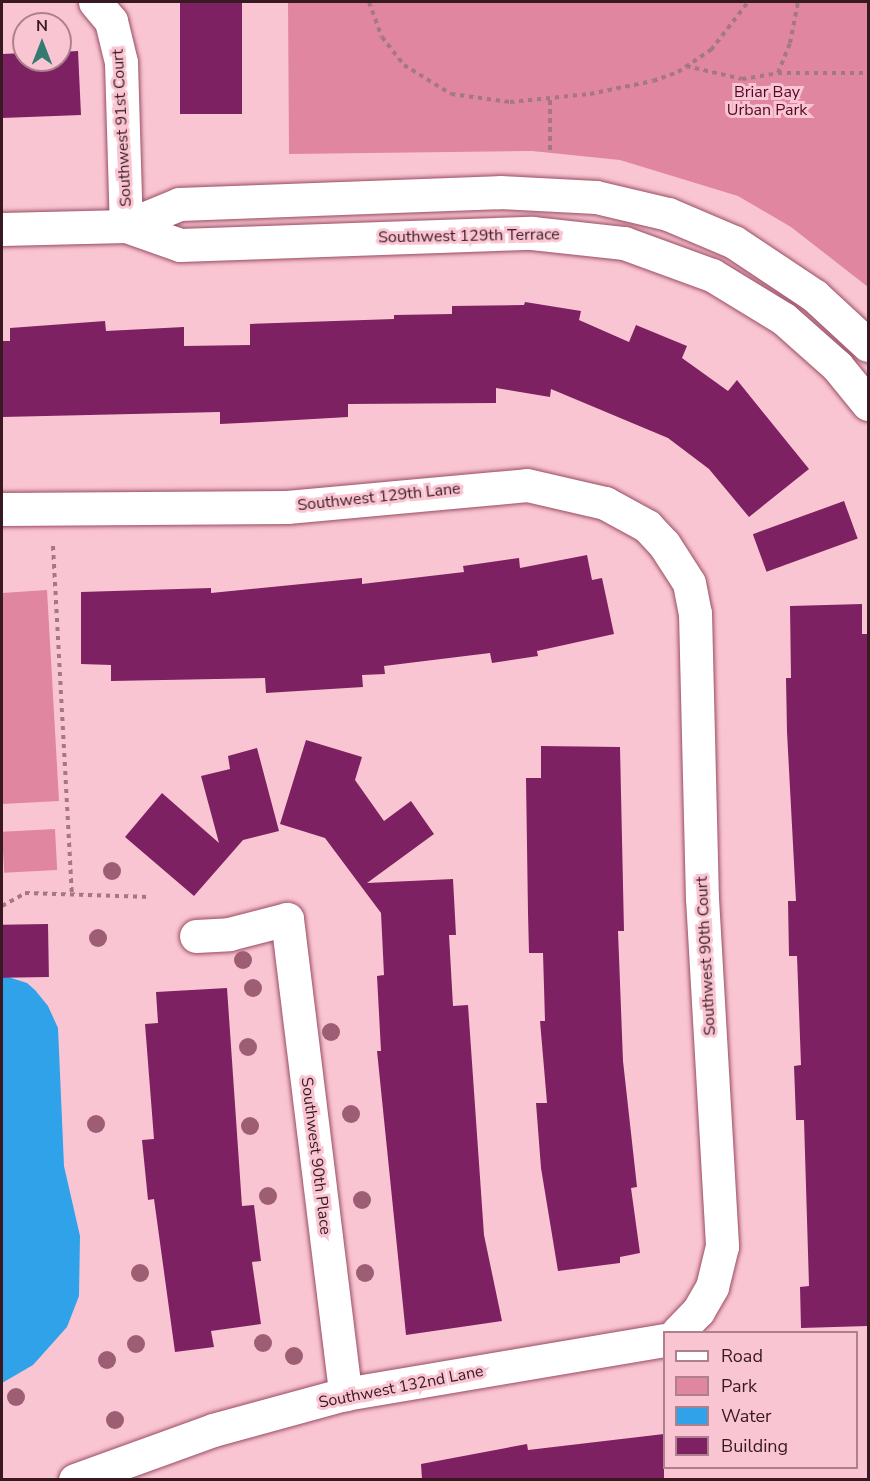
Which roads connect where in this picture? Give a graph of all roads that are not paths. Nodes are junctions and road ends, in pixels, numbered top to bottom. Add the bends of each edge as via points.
1 (96, 2) edge
2 (126, 226) junction
3 (2, 229) edge
4 (868, 345) edge
5 (868, 404) edge
6 (2, 509) edge
7 (695, 613) joint
8 (196, 936) dead end
9 (679, 1331) edge
10 (663, 1340) edge
11 (345, 1394) junction
12 (83, 1478) edge

1 - 2 street, Southwest 91st Court via 111,21 121,62
2 - 3 street, Southwest 129th Terrace
2 - 4 street, Southwest 129th Terrace via 179,204 500,192 596,197 668,214 734,242 815,296
2 - 5 street, Southwest 129th Terrace via 180,245 532,233 624,243 712,275 784,319 837,366
6 - 7 street, Southwest 129th Lane via 287,507 492,486 546,488 605,503 647,526 679,564
7 - 9 street, Southwest 90th Court via 702,898 722,1246 719,1272 708,1296
8 - 11 street, Southwest 90th Place via 229,934 287,919
10 - 11 street, Southwest 132nd Lane
11 - 12 street, Southwest 132nd Lane via 213,1430

